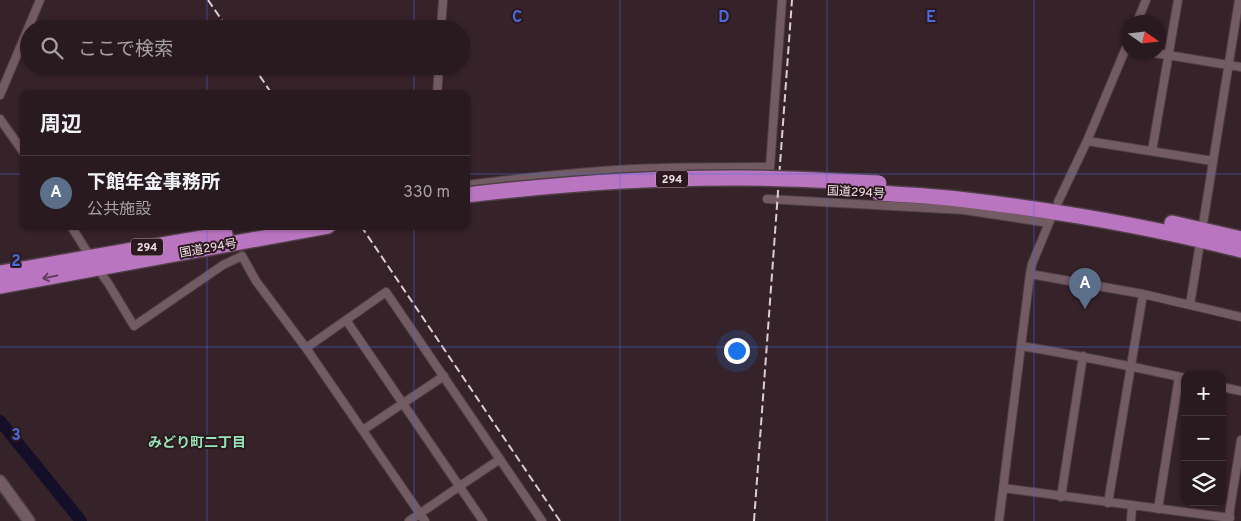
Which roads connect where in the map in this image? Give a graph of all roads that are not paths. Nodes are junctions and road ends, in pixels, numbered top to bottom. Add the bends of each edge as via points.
1 (40, 0) edge
2 (443, 0) edge
3 (782, 0) edge
4 (1146, 0) edge
5 (1178, 0) edge
6 (1239, 0) edge
7 (1140, 15) edge
8 (31, 20) edge
9 (442, 20) edge
10 (20, 47) edge
11 (1168, 56) junction
12 (1122, 60) edge
13 (1229, 65) junction
14 (1241, 67) edge
15 (437, 75) edge
16 (436, 90) edge
17 (0, 94) edge
18 (0, 118) edge
19 (1087, 141) junction
20 (20, 147) edge
21 (1152, 151) junction
22 (1213, 161) junction
23 (470, 185) edge
24 (879, 188) junction
25 (470, 195) edge
26 (768, 199) dead end
27 (470, 204) edge
28 (1054, 212) junction
29 (73, 230) edge
30 (277, 230) edge
31 (1201, 234) junction
32 (1241, 239) edge
33 (1241, 250) edge
34 (94, 263) junction
35 (0, 273) edge
36 (1030, 274) junction
37 (0, 286) edge
38 (1143, 294) junction
39 (1190, 304) junction
40 (1241, 317) edge
41 (346, 320) junction
42 (1021, 346) junction
43 (306, 348) junction
44 (1083, 356) junction
45 (1131, 366) junction
46 (444, 376) junction
47 (1181, 378) edge
48 (1181, 383) edge
49 (1226, 388) edge
50 (1241, 391) edge
51 (403, 403) junction
52 (363, 430) junction
53 (1241, 440) edge
54 (500, 459) junction
55 (1239, 469) edge
56 (0, 481) edge
57 (460, 486) junction
58 (1003, 488) junction
59 (1061, 496) junction
60 (1108, 503) junction
61 (1132, 506) junction
62 (1158, 509) junction
63 (420, 514) junction
64 (1229, 519) edge
65 (29, 521) edge
66 (409, 521) edge
67 (425, 521) edge
68 (483, 521) edge
69 (542, 521) edge
70 (998, 521) edge
71 (1131, 521) edge

1 - 8 street
2 - 9 street
3 - 23 street via 770,167 634,169
4 - 7 street
5 - 11 street
6 - 13 street
10 - 17 street
11 - 13 street
11 - 21 street
12 - 19 street
13 - 14 street
13 - 22 street
15 - 16 street
18 - 20 street
19 - 21 street
19 - 28 street
21 - 22 street
22 - 31 street
24 - 25 highway, 国道294号 / 294, bridge via 753,178 568,184
24 - 27 highway, 国道294号 / 294 via 632,189
24 - 28 highway, 国道294号 / 294
26 - 28 street
28 - 31 highway, 国道294号 / 294 via 1116,212
28 - 36 street
29 - 34 street
30 - 34 highway, 国道294号 / 294
31 - 32 highway, 国道294号 / 294
31 - 33 highway, 国道294号 / 294
31 - 39 street
34 - 35 highway, 国道294号 / 294
34 -> 37 highway, 国道294号 / 294
34 - 43 street via 134,326 223,264 242,256 256,281
36 - 38 street
36 - 42 street
38 - 39 street
38 - 45 street
39 - 40 street
41 - 43 street
41 - 46 street via 386,292
41 - 51 street
42 - 44 street
42 - 58 street
43 - 52 street
44 - 45 street
44 - 59 street
45 - 47 street
45 - 60 street
46 - 51 street
46 - 54 street
48 - 62 street
49 - 50 street
51 - 52 street
51 - 57 street
52 - 63 street
53 - 55 street
54 - 57 street
54 - 69 street
55 - 64 street
56 - 65 street
57 - 63 street
57 - 68 street
58 - 59 street
58 - 70 street
59 - 60 street
60 - 61 street
61 - 62 street
61 - 71 street
62 - 64 street
63 - 66 street
63 - 67 street

